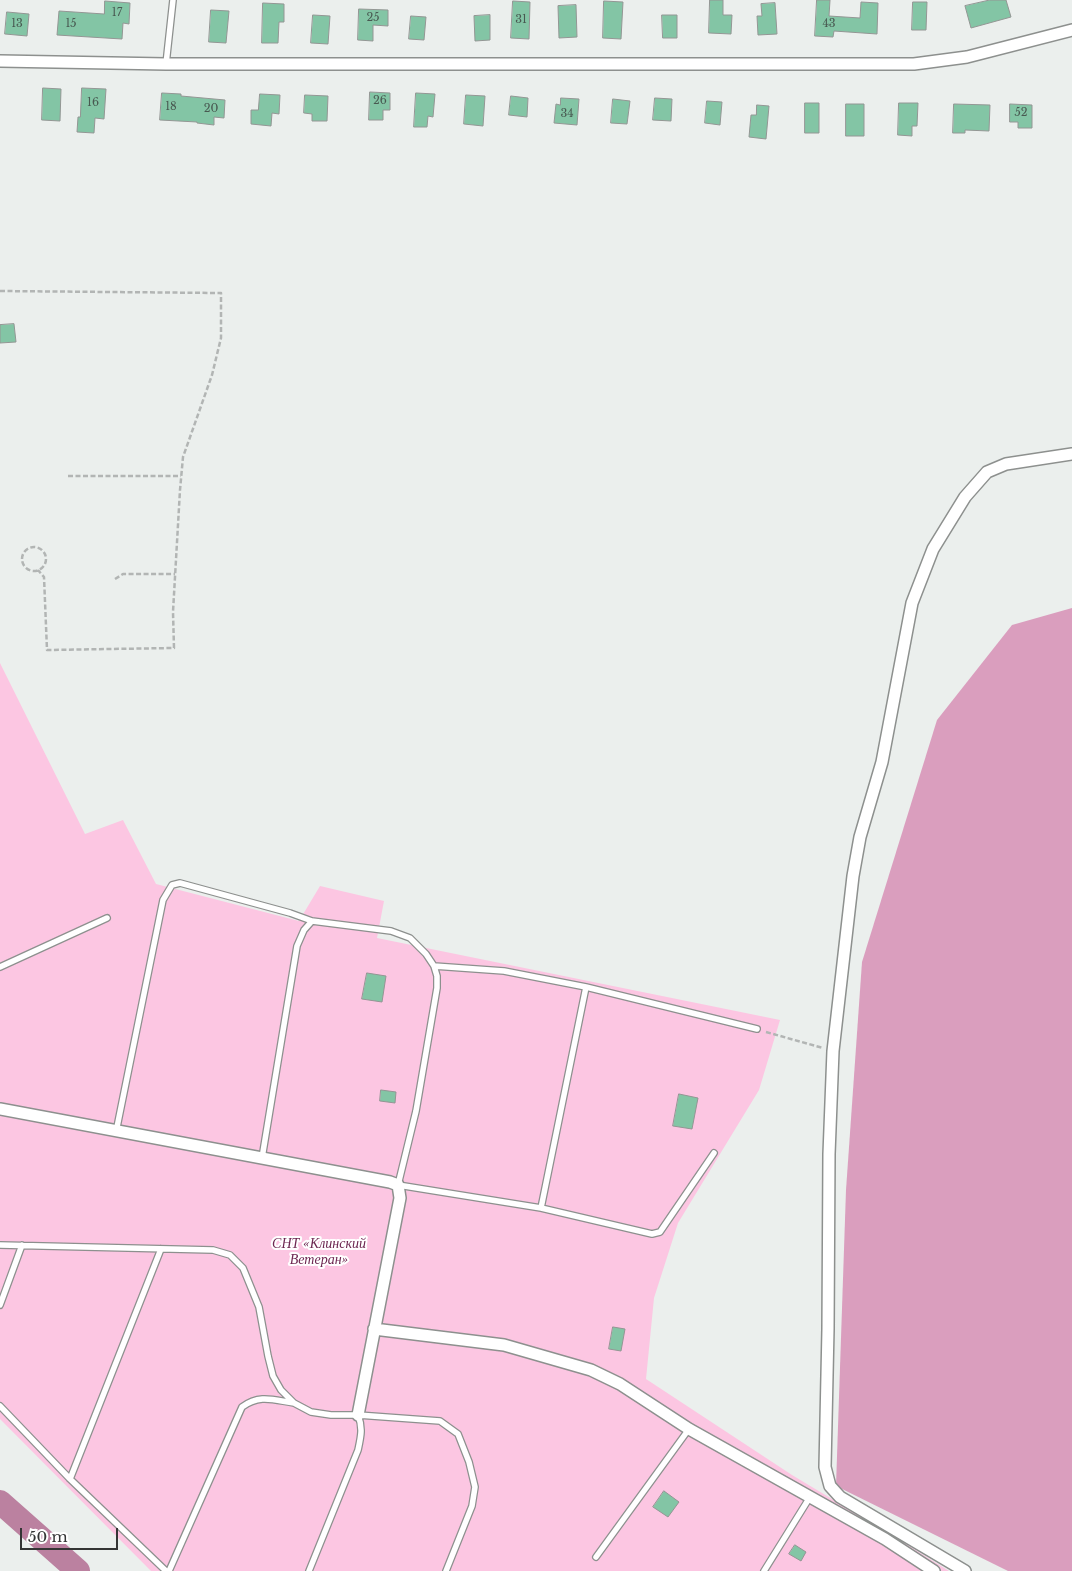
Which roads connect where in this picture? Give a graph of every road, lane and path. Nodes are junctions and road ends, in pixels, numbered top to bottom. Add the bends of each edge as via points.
1 (173, 0) edge
2 (1072, 30) edge
3 (0, 61) edge
4 (166, 64) junction
5 (0, 291) edge
6 (1072, 454) edge
7 (68, 476) dead end
8 (181, 476) junction
9 (38, 570) junction
10 (175, 574) junction
11 (115, 579) dead end
12 (107, 918) dead end
13 (312, 921) junction
14 (434, 966) junction
15 (0, 967) edge
16 (586, 987) junction
17 (757, 1029) joint
18 (833, 1051) junction
19 (0, 1109) edge
20 (116, 1132) junction
21 (714, 1153) dead end
22 (262, 1158) junction
23 (398, 1185) junction
24 (541, 1208) junction
25 (0, 1245) edge
26 (22, 1245) junction
27 (161, 1249) junction
28 (0, 1305) edge
29 (374, 1329) junction
30 (294, 1403) junction
31 (0, 1406) edge
32 (358, 1415) junction
33 (688, 1429) junction
34 (70, 1479) junction
35 (810, 1497) junction
36 (596, 1557) dead end
37 (167, 1571) edge
38 (309, 1571) edge
39 (446, 1571) edge
40 (764, 1571) edge
41 (934, 1571) edge
42 (965, 1571) edge

1 - 4 lane
2 - 4 street via 967,57 914,64
3 - 4 street
5 - 8 path via 221,293 221,338 212,375 183,457
6 - 18 street via 1006,464 987,472 965,497 933,549 912,603 882,762 860,837
7 - 8 path
8 - 10 path
9 - 9 path via 44,564 44,553 37,548 29,548 22,556 23,564 31,570
9 - 10 path via 44,576 47,650 174,648
10 - 11 path via 123,574
12 - 15 lane
13 - 14 lane via 391,930 410,938
13 - 20 lane via 180,883 172,885 163,900
13 - 22 lane via 297,946
14 - 16 lane via 504,971
14 - 23 lane via 437,976 435,998 416,1112
16 - 17 lane
16 - 24 lane
17 - 18 path
18 - 42 street via 825,1467 830,1486 840,1497
19 - 20 street
20 - 22 street
21 - 24 lane via 660,1232 652,1234
22 - 23 street
23 - 24 lane
23 - 29 street via 400,1198
25 - 26 lane
26 - 27 lane
26 - 28 lane
27 - 30 lane via 213,1250 230,1255 243,1268 259,1307 273,1376
27 - 34 lane
29 - 32 street
29 - 33 street via 504,1345 591,1370 620,1384
30 - 32 lane via 311,1412
30 - 37 lane via 266,1398 251,1400 242,1407
31 - 34 lane
32 - 38 lane via 362,1425 358,1450
32 - 39 lane via 440,1421 458,1434 474,1487 472,1506
33 - 35 street
33 - 36 lane
34 - 37 lane
35 - 40 lane
35 - 41 street

